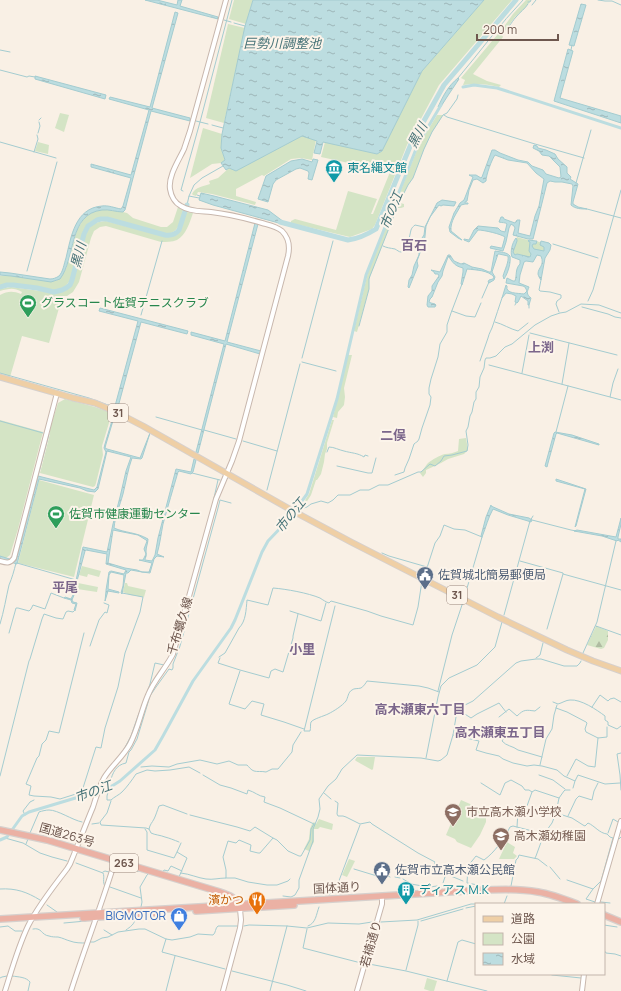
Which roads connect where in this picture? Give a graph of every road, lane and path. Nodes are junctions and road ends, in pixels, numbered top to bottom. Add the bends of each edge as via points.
1 (226, 0) edge
2 (0, 377) edge
3 (56, 393) junction
4 (227, 473) junction
5 (0, 562) edge
6 (621, 671) edge
7 (621, 821) edge
8 (0, 830) edge
9 (76, 849) junction
10 (115, 861) junction
11 (382, 898) junction
12 (565, 903) edge
13 (574, 903) edge
14 (597, 903) edge
15 (240, 907) junction
16 (97, 915) junction
17 (605, 915) edge
18 (33, 918) junction
19 (0, 919) edge
20 (605, 919) edge
21 (621, 922) edge
22 (0, 923) edge
23 (621, 926) edge
24 (584, 975) edge
25 (5, 991) edge
26 (72, 991) edge
27 (223, 991) edge
28 (357, 991) edge
29 (582, 991) edge

1 - 4 street, 千布蠣久線 via 190,131 172,176 170,189 173,198 182,207 230,214 275,226 283,232 289,246 239,441
2 - 3 main road, 31
3 - 4 main road, 31 via 95,403 114,411
3 - 5 street via 12,560 8,564
4 - 6 main road, 31 via 363,548 551,642
4 - 9 street, 千布蠣久線 via 216,499 173,654 152,687 131,744 104,778
7 - 14 street
8 - 9 highway, 国道263号 / 263
9 - 10 highway, 国道263号 / 263
9 - 18 street, 千布蠣久線 via 67,869
10 - 15 highway, 国道263号 / 263 via 226,894 234,898
10 - 16 street
11 - 12 highway, 国体通り via 507,892 537,895
11 - 13 highway, 国体通り via 509,890 541,892
11 - 15 highway, 国体通り
11 - 28 street, 若楠通り
15 - 16 highway
15 - 27 street via 240,928
16 - 18 highway
16 - 26 street
17 - 21 highway
18 - 19 highway
18 - 22 highway
18 - 25 street, 千布蠣久線 via 16,954
20 - 23 highway
24 - 29 street

